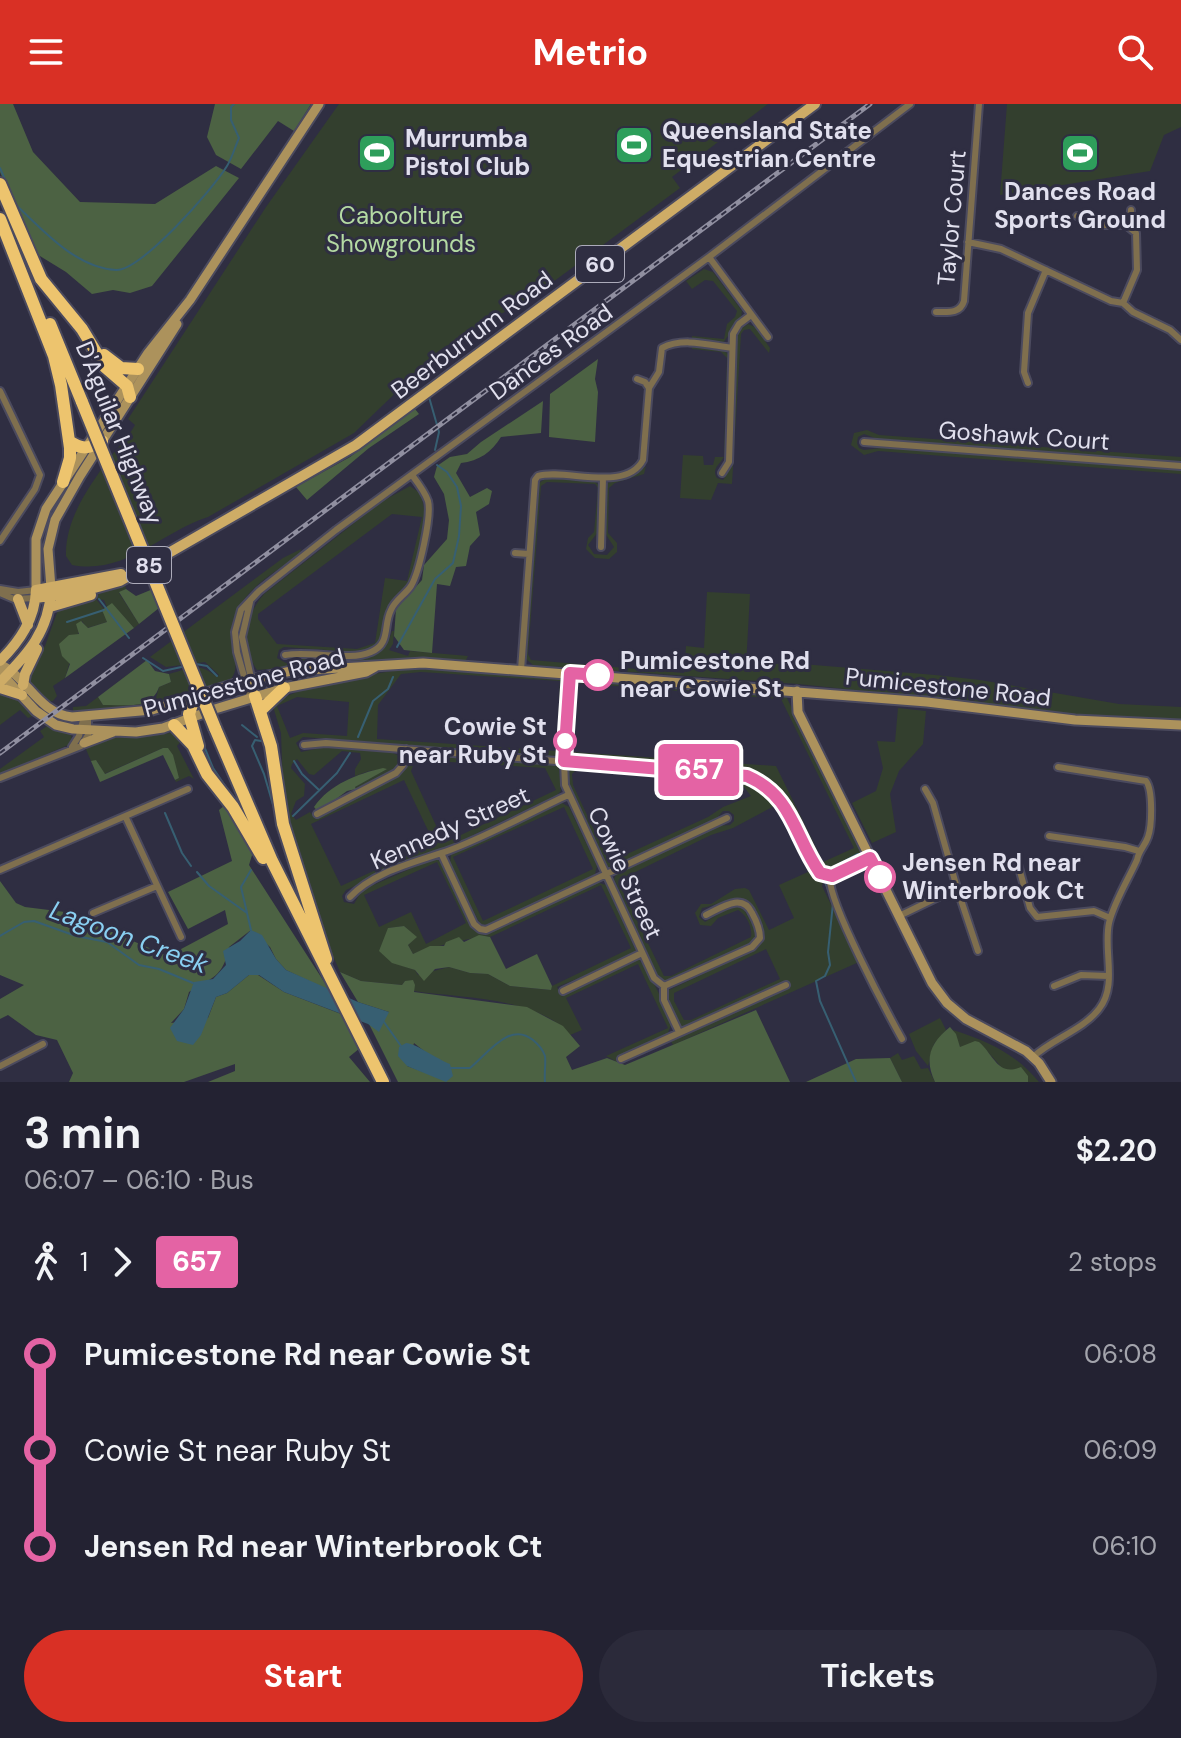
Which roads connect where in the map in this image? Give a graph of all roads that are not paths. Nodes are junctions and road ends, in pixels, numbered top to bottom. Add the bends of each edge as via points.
1 (319, 104) edge
2 (815, 104) edge
3 (910, 104) edge
4 (979, 104) edge
5 (0, 184) edge
6 (0, 201) edge
7 (1131, 210) dead end
8 (1077, 216) dead end
9 (0, 219) edge
10 (1130, 227) junction
11 (968, 242) junction
12 (21, 253) junction
13 (709, 257) junction
14 (1046, 270) junction
15 (190, 300) junction
16 (1123, 303) junction
17 (936, 312) dead end
18 (751, 315) junction
19 (768, 337) dead end
20 (1181, 340) edge
21 (732, 348) junction
22 (95, 349) junction
23 (138, 369) junction
24 (637, 379) dead end
25 (1028, 383) dead end
26 (649, 388) junction
27 (0, 391) edge
28 (128, 391) junction
29 (69, 441) junction
30 (102, 441) junction
31 (864, 442) dead end
32 (87, 448) junction
33 (1181, 466) edge
34 (722, 473) dead end
35 (412, 475) junction
36 (603, 478) junction
37 (63, 482) junction
38 (0, 541) edge
39 (601, 547) dead end
40 (515, 553) dead end
41 (529, 554) junction
42 (135, 571) junction
43 (0, 591) edge
44 (36, 594) junction
45 (51, 597) junction
46 (18, 599) junction
47 (28, 625) junction
48 (36, 643) junction
49 (285, 655) dead end
50 (0, 663) edge
51 (375, 667) junction
52 (521, 670) junction
53 (570, 673) junction
54 (3, 678) edge
55 (249, 680) junction
56 (284, 688) junction
57 (23, 690) junction
58 (797, 691) junction
59 (253, 696) junction
60 (194, 698) junction
61 (260, 711) junction
62 (86, 716) junction
63 (190, 719) junction
64 (174, 725) junction
65 (1181, 725) edge
66 (85, 730) junction
67 (116, 731) junction
68 (84, 743) junction
69 (304, 745) dead end
70 (72, 747) junction
71 (406, 749) junction
72 (199, 757) junction
73 (564, 761) junction
74 (1058, 767) dead end
75 (0, 778) edge
76 (188, 789) dead end
77 (925, 789) dead end
78 (568, 795) junction
79 (253, 814) junction
80 (317, 814) dead end
81 (126, 818) junction
82 (727, 818) dead end
83 (1049, 836) dead end
84 (1139, 851) junction
85 (441, 853) junction
86 (870, 858) junction
87 (1018, 864) dead end
88 (0, 871) edge
89 (605, 875) junction
90 (830, 877) junction
91 (157, 886) junction
92 (957, 888) junction
93 (350, 897) dead end
94 (295, 908) junction
95 (93, 913) dead end
96 (706, 915) dead end
97 (899, 916) junction
98 (1110, 918) junction
99 (181, 937) dead end
100 (978, 951) dead end
101 (642, 953) junction
102 (323, 958) junction
103 (1108, 976) junction
104 (786, 985) dead end
105 (664, 986) junction
106 (1054, 986) dead end
107 (563, 991) dead end
108 (679, 1032) junction
109 (902, 1039) dead end
110 (43, 1044) dead end
111 (1033, 1057) junction
112 (621, 1059) dead end
113 (0, 1066) edge
114 (385, 1082) edge
115 (1051, 1082) edge

1 - 15 main road
2 - 42 main road, Beerburrum Road / 60 via 342,454
3 - 13 street, Dances Road
4 - 11 street, Taylor Court
5 - 12 highway
6 - 12 highway, D'Aguilar Highway / 85
7 - 10 street
8 - 10 street
9 - 12 highway
10 - 16 street via 1137,238 1137,270
11 - 14 street via 993,246
11 - 17 street, Taylor Court via 963,305 956,311
12 - 22 highway
12 - 29 highway via 58,369
12 - 79 highway, D'Aguilar Highway / 85, bridge
13 - 18 street
13 - 35 street, Dances Road
14 - 16 street
14 - 25 street via 1028,313
15 - 23 main road
15 - 28 main road
16 - 20 street
18 - 19 street
18 - 21 street via 737,327
21 - 26 street via 692,342 662,348 659,372
21 - 34 street via 729,457
22 - 23 highway via 121,368
22 - 28 highway
23 - 28 main road
24 - 26 street
26 - 36 street via 641,464 632,472
27 - 38 street via 40,475
28 - 30 main road
28 - 32 main road
29 - 32 highway
29 - 37 highway
30 - 32 highway
30 - 45 main road via 52,529
31 - 33 street, Goshawk Court
32 - 37 main road
35 - 49 street via 427,499 428,519 415,578 390,612 383,643 358,655
35 - 55 street, Dances Road via 250,600 242,637
36 - 39 street
36 - 41 street via 536,478
37 - 44 main road via 39,527
40 - 41 street
41 - 52 street
42 - 45 main road, Beerburrum Road / 60
42 - 45 main road, Beerburrum Road / 60 via 103,587
43 - 44 street
43 - 46 street
44 - 45 main road, Beerburrum Road / 60
44 - 46 street
44 - 47 main road
45 - 48 main road
46 - 47 main road
47 - 50 main road
48 - 54 main road
48 - 57 main road
50 - 54 main road, Pumicestone Road
51 - 52 main road, Pumicestone Road via 423,663
51 - 55 main road, Pumicestone Road via 291,671
51 - 56 main road, Pumicestone Road
52 - 53 main road, Pumicestone Road
53 - 58 main road, Pumicestone Road
53 - 73 street, Cowie Street
54 - 57 main road
54 - 57 main road, Pumicestone Road
55 - 59 street, Dances Road
55 - 60 main road, Pumicestone Road
56 - 59 main road, Pumicestone Road
56 - 61 highway
57 - 62 main road, Pumicestone Road via 60,714
57 - 66 main road, Pumicestone Road via 36,711 51,722
58 - 65 main road, Pumicestone Road via 1078,721
58 - 86 main road via 798,712
59 - 61 highway
59 - 63 main road, Pumicestone Road
60 - 62 main road, Pumicestone Road via 145,712
60 - 63 highway
61 - 102 highway via 283,824
62 - 66 street
63 - 64 main road, Pumicestone Road
63 - 72 highway
64 - 67 main road, Pumicestone Road
64 - 72 highway
66 - 67 main road, Pumicestone Road
66 - 68 street
66 - 70 street
67 - 68 main road
68 - 70 street
69 - 71 street
70 - 75 street
71 - 73 street
71 - 80 street via 396,773
72 - 94 highway
73 - 78 street, Cowie Street
73 - 90 street via 747,776 782,801 818,871
74 - 84 street via 1148,783 1149,835
76 - 81 street
77 - 92 street
78 - 85 street, Kennedy Street
78 - 89 street, Cowie Street
79 - 94 highway, D'Aguilar Highway / 85
79 - 102 highway, D'Aguilar Highway / 85
81 - 88 street
81 - 91 street
82 - 89 street
83 - 84 street
84 - 98 street
85 - 89 street via 480,929
85 - 93 street, Kennedy Street via 364,885
86 - 90 street
86 - 97 main road
87 - 98 street via 1037,917 1094,911
89 - 101 street, Cowie Street
90 - 109 street via 849,932
91 - 95 street
91 - 99 street
92 - 97 street
92 - 100 street
94 - 102 highway, D'Aguilar Highway / 85
96 - 105 street via 741,902 750,908 760,938 752,947
97 - 111 main road via 947,1003
98 - 103 street
101 - 105 street, Cowie Street
101 - 107 street
102 - 114 highway, D'Aguilar Highway / 85
103 - 106 street via 1081,975
103 - 111 street via 1107,993 1097,1012
104 - 108 street
105 - 108 street, Cowie Street via 664,1000
108 - 112 street
110 - 113 street
111 - 115 main road

